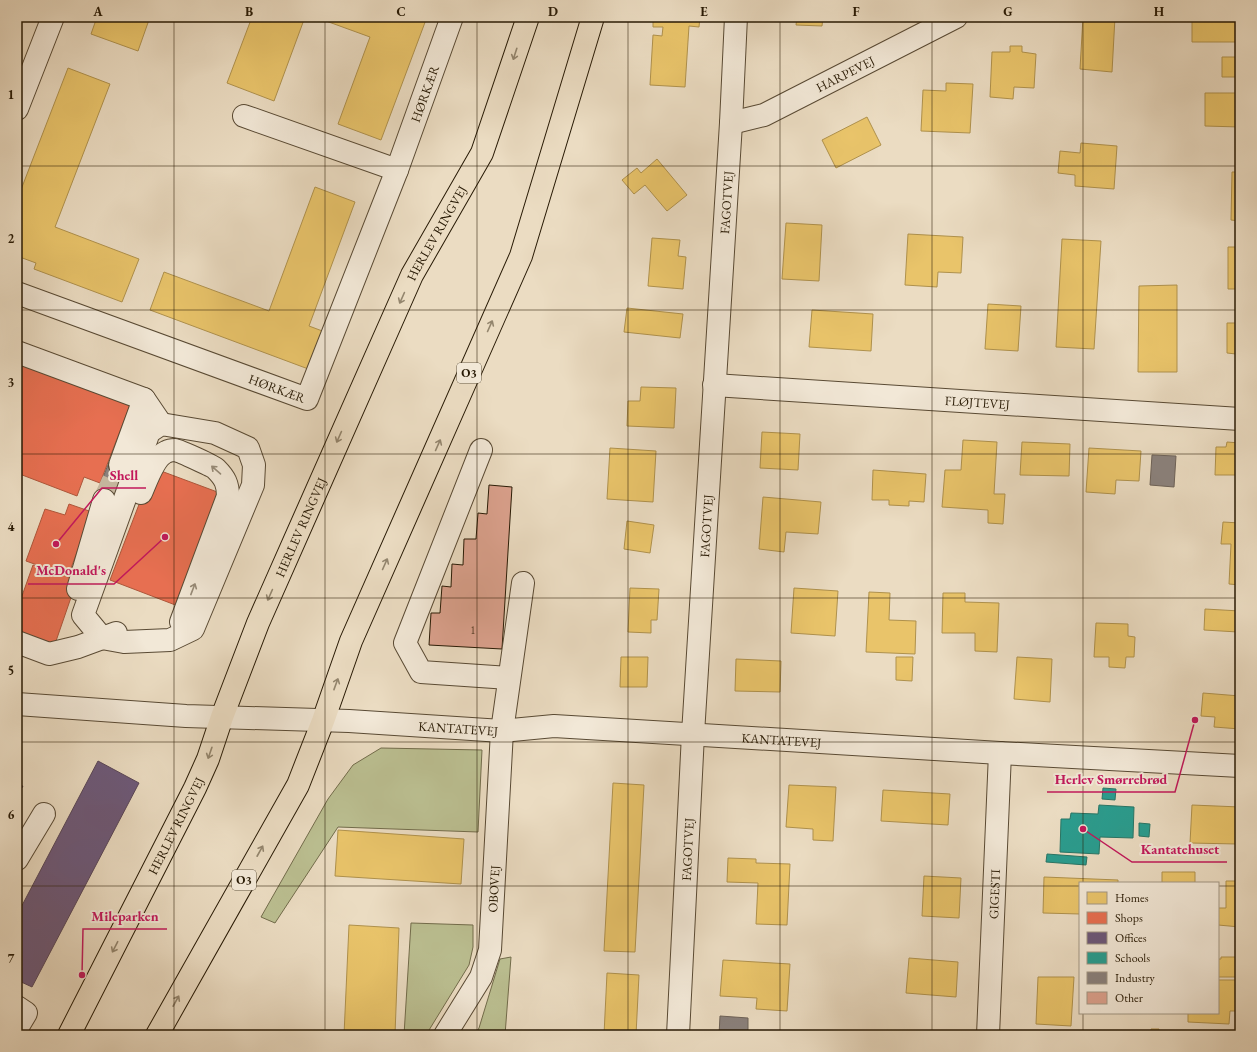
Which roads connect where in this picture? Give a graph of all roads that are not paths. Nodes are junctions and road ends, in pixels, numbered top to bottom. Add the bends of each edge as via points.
1 (53, 17) edge
2 (452, 17) edge
3 (528, 17) edge
4 (593, 17) edge
5 (736, 17) edge
6 (956, 17) edge
7 (17, 109) edge
8 (244, 116) dead end
9 (731, 124) junction
10 (397, 170) junction
11 (17, 293) edge
12 (17, 352) edge
13 (714, 385) junction
14 (144, 399) junction
15 (1240, 419) edge
16 (161, 424) junction
17 (481, 450) dead end
18 (120, 466) tunnel mouth
19 (104, 500) tunnel mouth
20 (523, 584) dead end
21 (92, 626) junction
22 (17, 642) edge
23 (509, 678) junction
24 (17, 704) edge
25 (222, 717) junction
26 (323, 721) junction
27 (502, 731) junction
28 (693, 734) junction
29 (1000, 753) junction
30 (1240, 766) edge
31 (44, 814) dead end
32 (17, 859) edge
33 (17, 1007) edge
34 (17, 1028) edge
35 (69, 1035) edge
36 (157, 1035) edge
37 (445, 1035) edge
38 (678, 1035) edge
39 (988, 1035) edge

1 - 7 street
2 - 10 street, HØRKÆR
3 -> 25 main road, HERLEV RINGVEJ via 482,153 412,275 258,623
26 -> 4 main road, O3 via 351,641 521,256
5 - 9 street, FAGOTVEJ
6 - 9 street, HARPEVEJ via 764,115
8 - 10 street
9 - 13 street, FAGOTVEJ
10 - 11 street, HØRKÆR via 306,399
12 - 14 street
13 - 15 street, FLØJTEVEJ
13 - 28 street, FAGOTVEJ
14 - 16 street
14 - 18 street
16 - 21 street via 149,432
16 - 21 street via 215,433 248,448 254,465 253,485 193,629 170,640 124,642
17 - 23 street via 405,643 421,672
19 - 21 street via 75,598
20 - 23 street, OBOVEJ
21 -> 21 street via 124,631 150,631 179,626 228,496 226,480 216,468 174,450 159,457 150,472
21 - 22 street via 78,647 50,654
23 - 27 street, OBOVEJ
24 - 25 street, KANTATEVEJ
25 - 26 street, KANTATEVEJ
25 -> 35 main road, HERLEV RINGVEJ via 195,788
26 - 27 street, KANTATEVEJ
36 -> 26 main road, O3 via 298,785
27 - 28 street, KANTATEVEJ via 554,726
27 - 37 street, OBOVEJ via 490,950 481,977
28 - 29 street, KANTATEVEJ
28 - 38 street, FAGOTVEJ
29 - 30 street, KANTATEVEJ
29 - 39 street, GIGESTI
31 - 32 street
33 - 34 street via 26,1013

